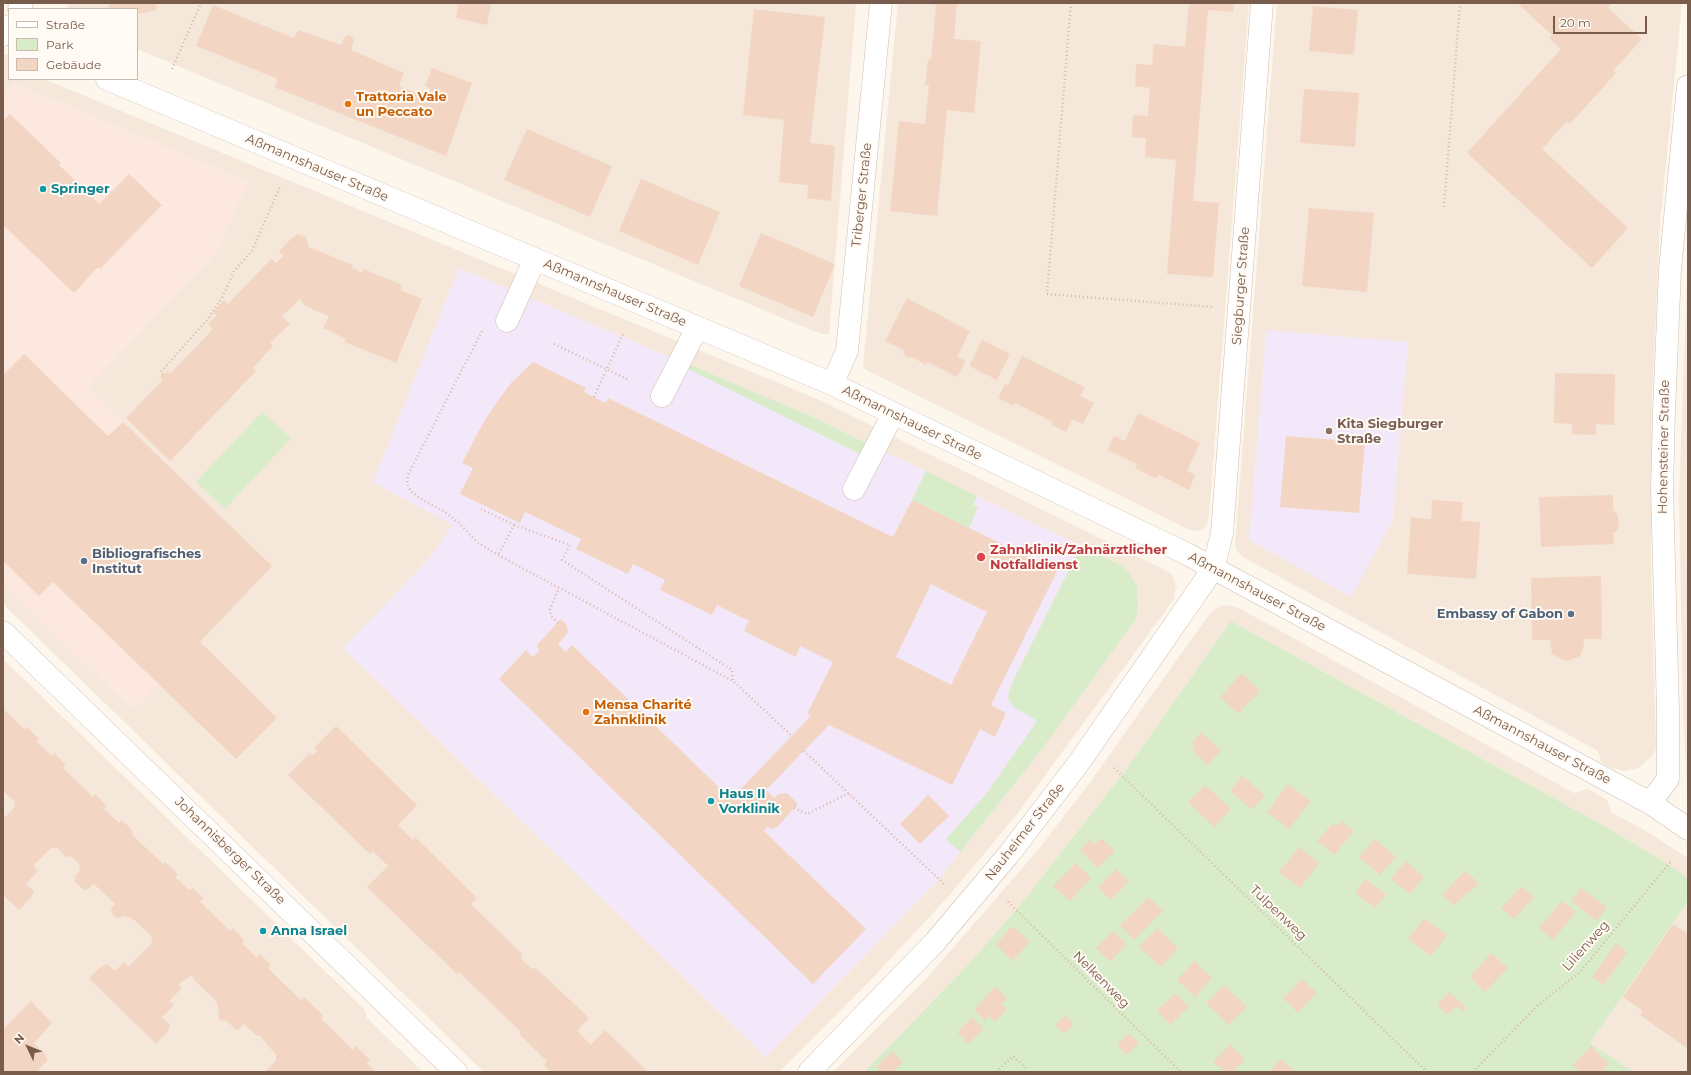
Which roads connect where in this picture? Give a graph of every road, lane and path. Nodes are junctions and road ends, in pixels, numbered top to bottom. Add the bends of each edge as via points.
1 (201, 3) edge
2 (881, 3) edge
3 (1071, 3) edge
4 (1262, 3) edge
5 (1460, 3) edge
6 (172, 69) dead end
7 (109, 80) edge
8 (1688, 87) edge
9 (280, 188) dead end
10 (1444, 207) dead end
11 (535, 259) junction
12 (1239, 310) junction
13 (507, 321) dead end
14 (484, 327) dead end
15 (697, 328) junction
16 (624, 332) dead end
17 (554, 344) dead end
18 (606, 369) junction
19 (163, 375) dead end
20 (627, 379) dead end
21 (832, 384) junction
22 (662, 396) dead end
23 (594, 397) dead end
24 (893, 414) junction
25 (854, 489) dead end
26 (481, 508) dead end
27 (514, 525) junction
28 (498, 555) junction
29 (1213, 569) junction
30 (559, 588) junction
31 (558, 623) dead end
32 (3, 632) edge
33 (733, 681) junction
34 (792, 736) dead end
35 (804, 750) dead end
36 (1114, 768) dead end
37 (849, 794) junction
38 (1650, 803) junction
39 (794, 808) dead end
40 (1688, 829) edge
41 (1672, 860) dead end
42 (944, 884) dead end
43 (1008, 902) dead end
44 (1027, 1069) dead end
45 (456, 1072) edge
46 (809, 1072) edge
47 (996, 1072) edge
48 (1181, 1072) edge
49 (1427, 1072) edge
50 (1473, 1072) edge

1 - 6 path
2 - 21 street, Triberger Straße via 847,351
3 - 12 path via 1047,294
4 - 12 street, Siegburger Straße
5 - 10 path
7 - 11 street, Aßmannshauser Straße
8 - 38 street, Hohensteiner Straße via 1670,268 1664,412 1662,488 1668,779
9 - 19 path via 252,251 234,271 222,298 207,320 161,372
11 - 13 street
11 - 15 street, Aßmannshauser Straße
12 - 29 street, Siegburger Straße via 1222,533
14 - 28 path via 408,475 407,483 410,490 420,498 445,512 477,542
15 - 21 street, Aßmannshauser Straße
15 - 22 street
16 - 18 path
17 - 18 path
18 - 20 path
18 - 23 path
21 - 24 street, Aßmannshauser Straße
24 - 25 street
24 - 29 street, Aßmannshauser Straße via 1187,554
26 - 27 path
27 - 28 path
27 - 33 path via 570,545 562,560 732,670
28 - 30 path
29 - 38 street, Aßmannshauser Straße
29 - 46 street, Nauheimer Straße via 1078,764 1009,854 932,946
30 - 31 path via 550,609 551,616
30 - 33 path
32 - 45 street, Johannisberger Straße
33 - 34 path
35 - 37 path
36 - 49 path, Tulpenweg
37 - 39 path via 806,814
37 - 42 path
38 - 40 street, Aßmannshauser Straße
41 - 50 path, Lilienweg via 1579,973 1537,1006
43 - 48 path, Nelkenweg
44 - 47 path via 1013,1056

